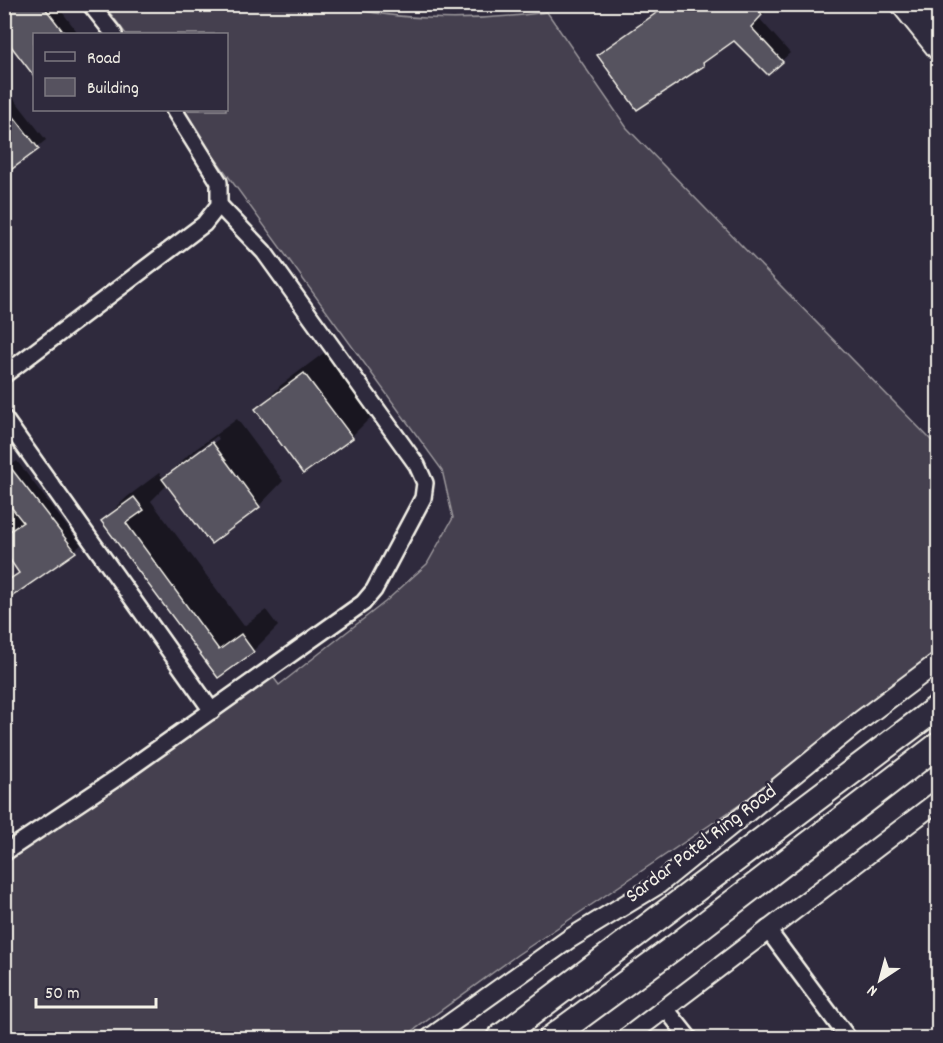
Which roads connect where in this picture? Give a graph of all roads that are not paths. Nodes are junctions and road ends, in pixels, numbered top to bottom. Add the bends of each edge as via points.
1 (90, 4) edge
2 (901, 4) edge
3 (925, 4) edge
4 (939, 21) edge
5 (113, 33) edge
6 (939, 50) edge
7 (175, 111) edge
8 (219, 205) junction
9 (4, 375) edge
10 (4, 418) edge
11 (939, 662) edge
12 (939, 707) edge
13 (212, 711) junction
14 (939, 745) edge
15 (939, 801) edge
16 (4, 852) edge
17 (767, 929) junction
18 (666, 1009) junction
19 (430, 1038) edge
20 (499, 1038) edge
21 (551, 1038) edge
22 (626, 1038) edge
23 (689, 1038) edge
24 (848, 1038) edge

1 - 5 street
2 - 6 main road
3 - 4 main road
7 - 8 street via 219,182
8 - 9 street via 204,224
8 - 13 street via 264,252 417,465 425,483 414,517 363,603
10 - 13 street
11 - 19 street, Sardar Patel Ring Road via 861,720 659,884 569,939
12 - 20 highway, Sardar Patel Ring Road
13 - 16 street
14 - 21 highway
15 - 17 street
17 - 18 street
17 - 24 street
18 - 22 street
18 - 23 street

